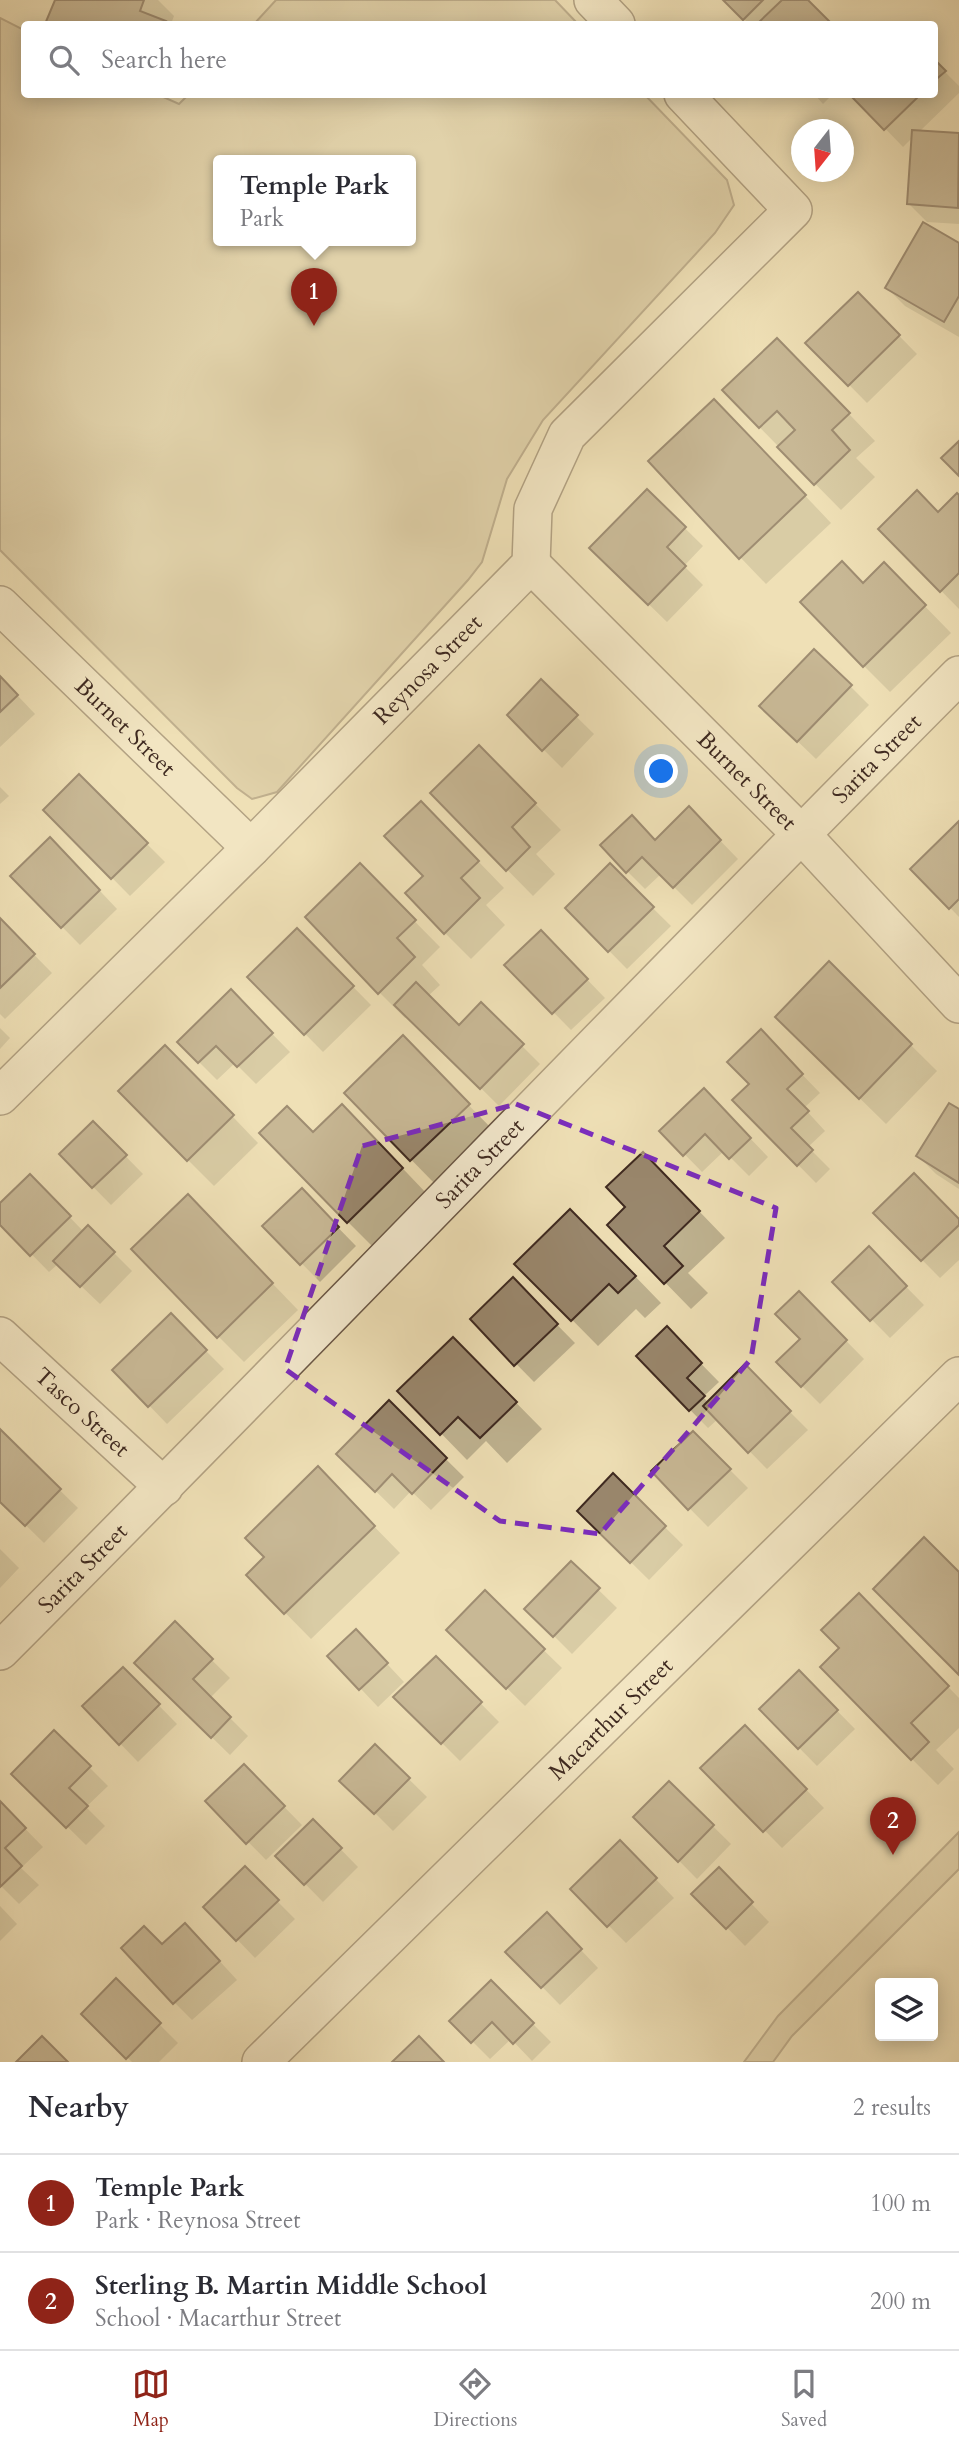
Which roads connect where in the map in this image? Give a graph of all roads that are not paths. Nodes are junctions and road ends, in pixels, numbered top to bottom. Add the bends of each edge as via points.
1 (593, 0) edge
2 (613, 21) edge
3 (687, 98) edge
4 (531, 564) junction
5 (0, 605) edge
6 (959, 675) edge
7 (801, 834) junction
8 (251, 848) junction
9 (959, 1004) edge
10 (0, 1096) edge
11 (0, 1336) edge
12 (959, 1376) edge
13 (164, 1487) junction
14 (0, 1651) edge
15 (261, 2062) edge

1 - 2 street
3 - 4 street via 793,210 567,435 533,509
4 - 7 street, Burnet Street
4 - 8 street, Reynosa Street
5 - 8 street, Burnet Street
6 - 7 street, Sarita Street
7 - 9 street, Burnet Street
7 - 13 street, Sarita Street
8 - 10 street, Reynosa Street
11 - 13 street, Tasco Street
12 - 15 street, Macarthur Street
13 - 14 street, Sarita Street

